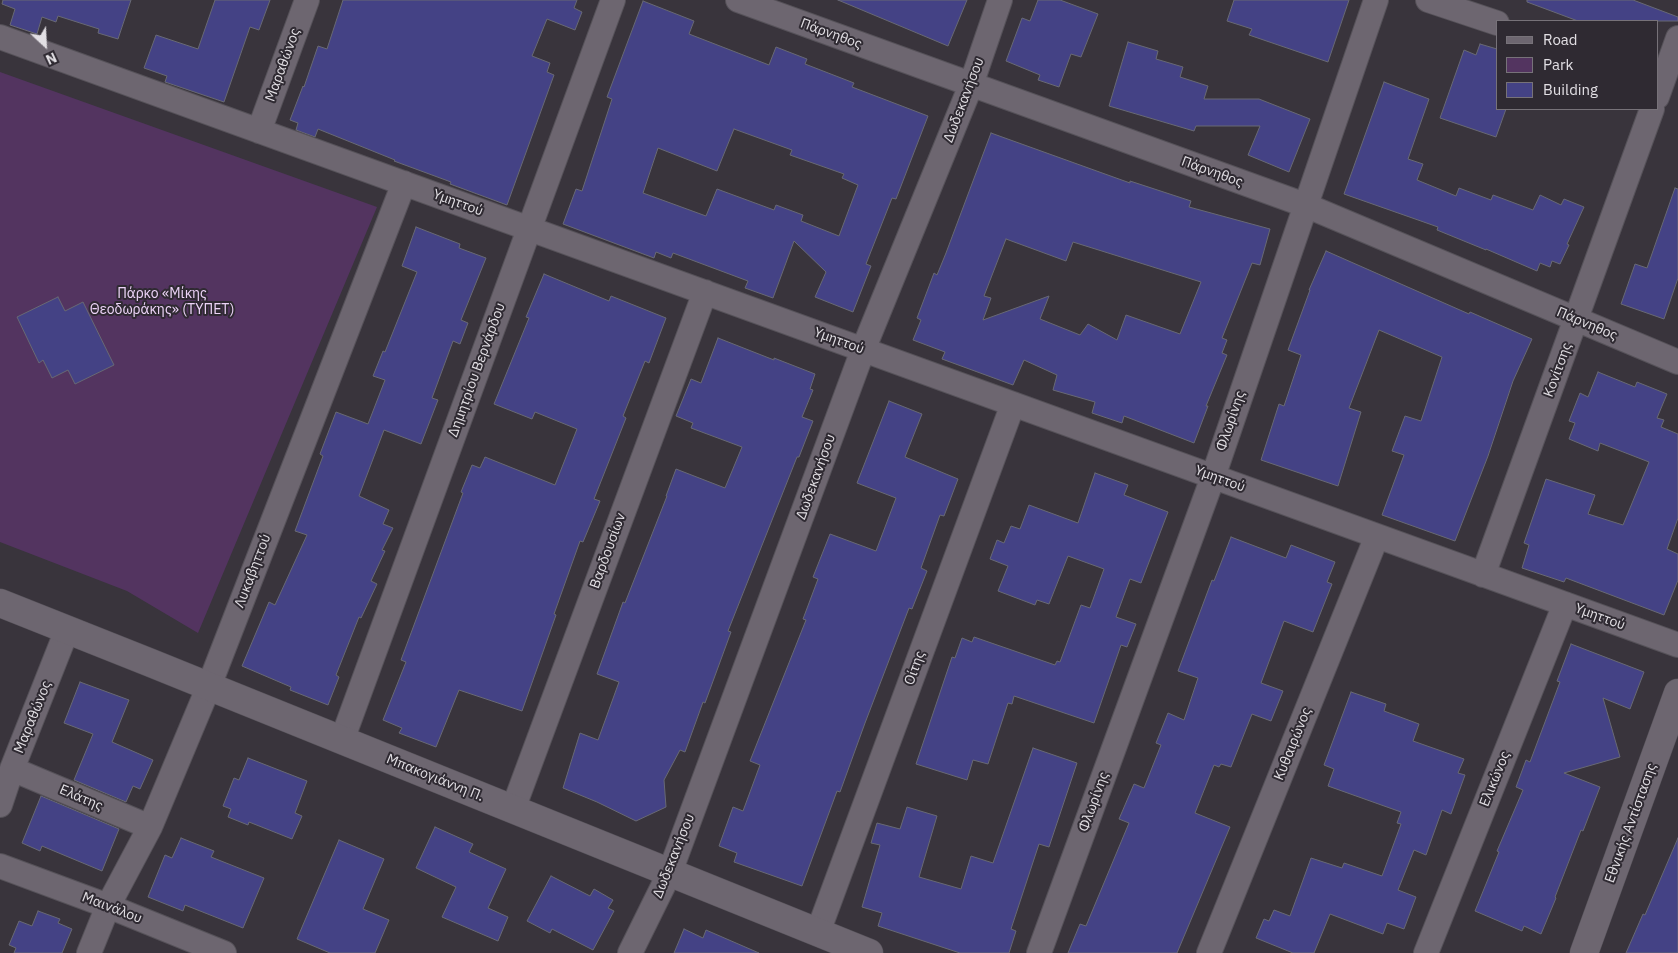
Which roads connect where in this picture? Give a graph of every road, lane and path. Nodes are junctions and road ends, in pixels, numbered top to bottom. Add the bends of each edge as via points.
1 (307, 0) edge
2 (613, 0) edge
3 (738, 0) edge
4 (1000, 0) edge
5 (1376, 0) edge
6 (1428, 0) edge
7 (1496, 23) edge
8 (0, 37) edge
9 (1678, 38) edge
10 (1659, 84) edge
11 (971, 85) junction
12 (1652, 110) edge
13 (259, 131) junction
14 (404, 184) junction
15 (1304, 205) junction
16 (529, 229) junction
17 (704, 292) junction
18 (1576, 319) junction
19 (863, 350) junction
20 (1678, 362) edge
21 (1013, 404) junction
22 (1213, 477) junction
23 (1377, 536) junction
24 (1484, 575) junction
25 (0, 603) edge
26 (1565, 604) junction
27 (67, 630) junction
28 (1678, 645) edge
29 (209, 686) junction
30 (1678, 693) edge
31 (342, 740) junction
32 (12, 769) junction
33 (0, 805) edge
34 (513, 809) junction
35 (150, 827) junction
36 (0, 866) edge
37 (670, 872) junction
38 (108, 906) junction
39 (818, 932) junction
40 (854, 950) edge
41 (217, 952) edge
42 (89, 953) edge
43 (630, 953) edge
44 (1039, 953) edge
45 (1209, 953) edge
46 (1426, 953) edge
47 (1584, 953) edge

1 - 13 street, Μαραθώνος
2 - 16 street, Δημητρίου Βερνάρδου
3 - 11 street, Πάρνηθος
4 - 11 street, Δωδεκανήσου
5 - 15 street, Φλωρίνης
6 - 7 street
8 - 13 street, Υμηττού
9 - 10 street
11 - 15 street, Πάρνηθος
11 - 19 street, Δωδεκανήσου
12 - 18 street, Κονίτσης
13 - 14 street, Υμηττού
14 - 16 street, Υμηττού
14 - 29 street, Λυκαβηττού
15 - 18 street, Πάρνηθος
15 - 22 street, Φλωρίνης
16 - 17 street, Υμηττού
16 - 31 street, Δημητρίου Βερνάρδου
17 - 19 street, Υμηττού
17 - 34 street, Βαρδουσίων
18 - 20 street, Πάρνηθος
18 - 24 street, Κονίτσης
19 - 21 street, Υμηττού
19 - 37 street, Δωδεκανήσου
21 - 22 street, Υμηττού
21 - 39 street, Οίτης
22 - 23 street, Υμηττού
22 - 44 street, Φλωρίνης
23 - 24 street, Υμηττού
23 - 45 street, Κυθαιρώνος
24 - 26 street, Υμηττού
25 - 27 street, Μπακογιάννη Π.
26 - 28 street, Υμηττού
26 - 46 street, Ελικώνος
27 - 29 street, Μπακογιάννη Π.
27 - 32 street, Μαραθώνος
29 - 31 street, Μπακογιάννη Π.
29 - 35 street, Λυκαβηττού
30 - 47 street, Εθνικής Αντίστασης
31 - 34 street, Μπακογιάννη Π.
32 - 33 street, Μαραθώνος
32 - 35 street, Ελάτης
34 - 37 street, Μπακογιάννη Π.
35 - 38 street, Λυκαβηττού
36 - 38 street, Μαινάλου
37 - 39 street, Μπακογιάννη Π.
37 - 43 street, Δωδεκανήσου
38 - 41 street, Μαινάλου
38 - 42 street, Λυκαβηττού
39 - 40 street, Μπακογιάννη Π.

